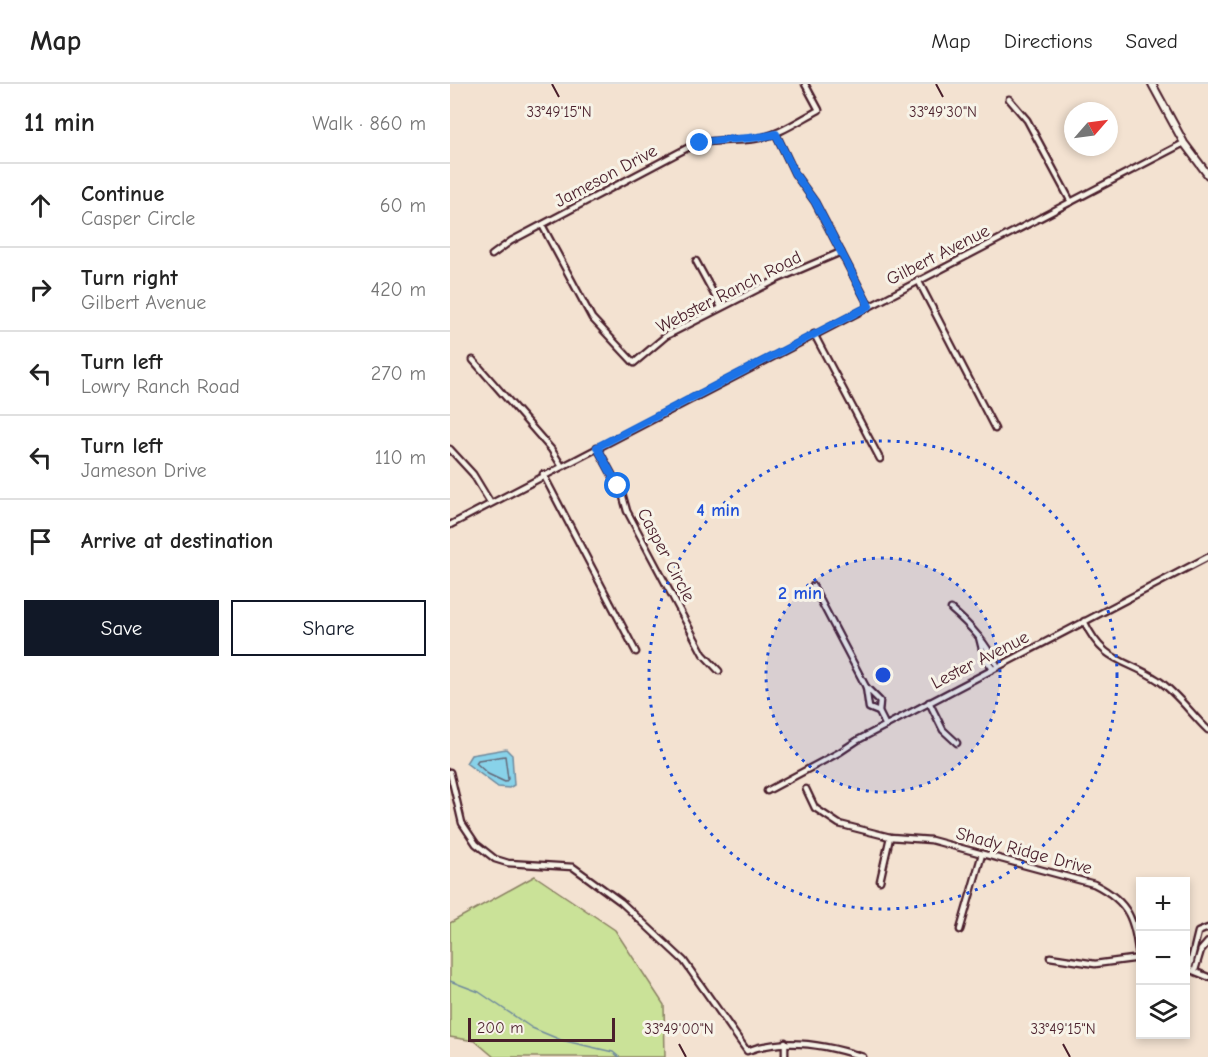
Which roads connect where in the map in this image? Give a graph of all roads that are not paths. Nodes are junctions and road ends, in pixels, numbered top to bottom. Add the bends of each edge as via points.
1 (805, 84) edge
2 (1152, 84) edge
3 (1009, 99) dead end
4 (776, 134) junction
5 (1184, 143) junction
6 (1208, 176) edge
7 (1071, 202) junction
8 (542, 225) junction
9 (841, 252) junction
10 (492, 255) dead end
11 (696, 261) dead end
12 (918, 280) junction
13 (869, 306) junction
14 (721, 308) junction
15 (814, 334) junction
16 (473, 360) dead end
17 (995, 429) dead end
18 (597, 447) junction
19 (450, 449) edge
20 (880, 459) dead end
21 (561, 465) junction
22 (543, 474) junction
23 (490, 502) junction
24 (450, 525) edge
25 (1208, 557) edge
26 (813, 586) dead end
27 (951, 609) dead end
28 (1084, 621) junction
29 (979, 637) junction
30 (636, 652) dead end
31 (996, 668) junction
32 (720, 671) dead end
33 (866, 687) junction
34 (928, 702) junction
35 (879, 712) junction
36 (886, 726) junction
37 (1208, 730) edge
38 (957, 743) dead end
39 (450, 772) edge
40 (806, 789) dead end
41 (767, 791) dead end
42 (890, 837) junction
43 (982, 854) junction
44 (880, 881) dead end
45 (1208, 928) edge
46 (960, 930) dead end
47 (1136, 936) edge
48 (1208, 942) edge
49 (1050, 957) dead end
50 (1136, 959) edge
51 (1190, 969) edge
52 (1208, 977) edge
53 (785, 1042) junction
54 (785, 1057) edge
55 (863, 1057) edge

1 - 4 street, Jameson Drive via 819,110
2 - 5 street
3 - 7 street via 1027,120
4 - 8 street, Jameson Drive via 693,145
4 - 9 street
5 - 6 street
5 - 7 street, Gilbert Avenue
7 - 12 street, Gilbert Avenue
8 - 10 street, Jameson Drive
8 - 14 street, Webster Ranch Road via 592,318 634,363 666,336
9 - 13 street
9 - 14 street, Webster Ranch Road
11 - 14 street
12 - 13 street, Gilbert Avenue
12 - 17 street
13 - 15 street, Gilbert Avenue
15 - 18 street, Gilbert Avenue
15 - 20 street
16 - 21 street
18 - 21 street, Gilbert Avenue
18 - 32 street, Casper Circle via 703,654
19 - 23 street via 473,474
21 - 22 street, Gilbert Avenue
22 - 23 street, Gilbert Avenue
22 - 30 street
23 - 24 street, Gilbert Avenue
25 - 28 street, Lester Avenue
26 - 33 street
27 - 29 street
28 - 31 street, Lester Avenue
28 - 37 street via 1107,654 1158,681
29 - 31 street via 992,651
29 - 31 street via 984,657
31 - 34 street, Lester Avenue
33 - 35 street via 879,701
33 - 35 street via 869,708
34 - 36 street, Lester Avenue
34 - 38 street via 943,730
35 - 36 street
36 - 41 street, Lester Avenue
39 - 53 street via 462,823 476,844 508,864 573,867 613,895 684,961 747,1051
40 - 42 street, Shady Ridge Drive via 814,808 827,818
42 - 43 street, Shady Ridge Drive via 931,840
42 - 44 street
43 - 46 street
43 - 47 street, Shady Ridge Drive via 1107,890 1133,920
45 - 51 street via 1198,932
48 - 51 street
49 - 50 street via 1095,964
51 - 52 street
53 - 54 street
53 - 55 street via 830,1047

